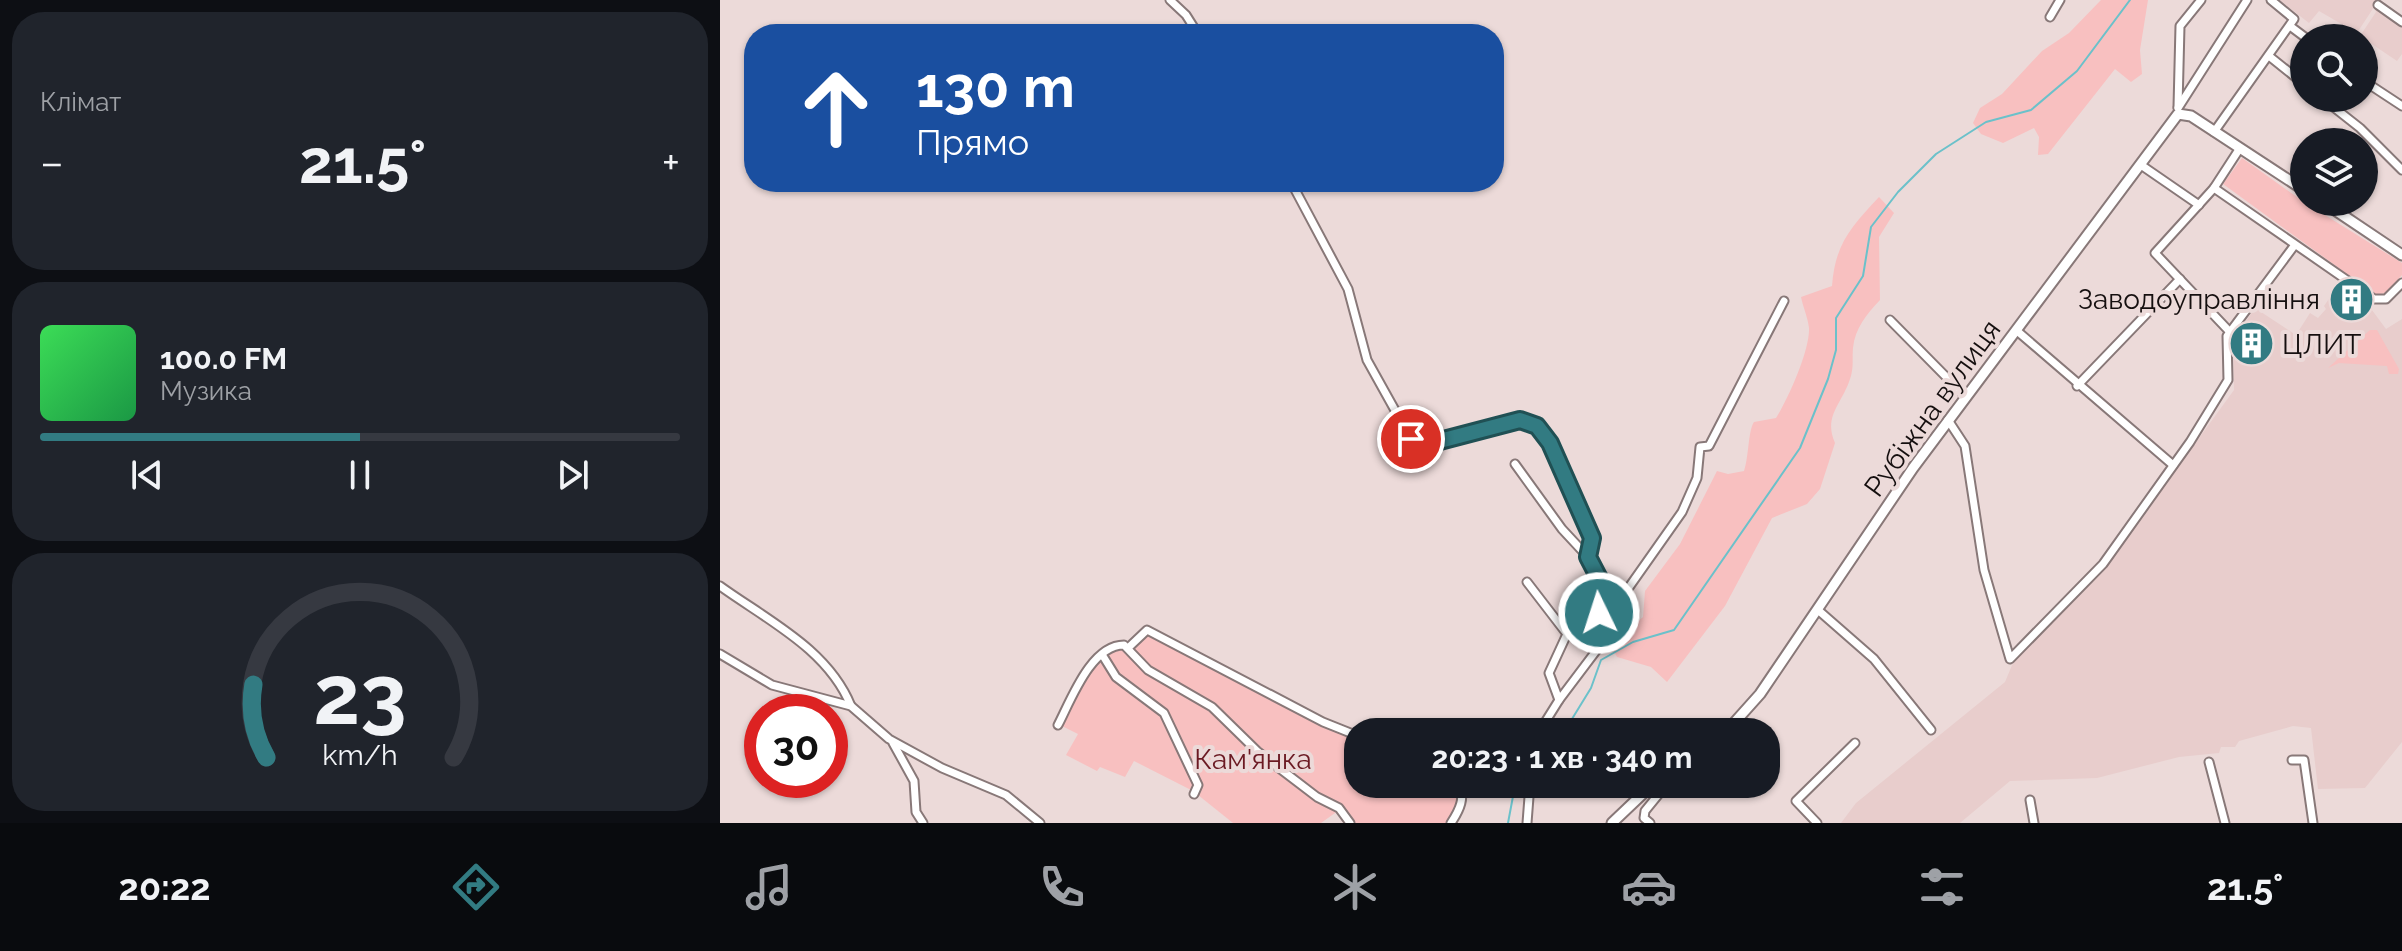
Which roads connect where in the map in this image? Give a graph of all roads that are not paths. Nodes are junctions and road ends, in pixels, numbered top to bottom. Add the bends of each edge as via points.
1 (1170, 0) edge
2 (2060, 0) edge
3 (2201, 0) edge
4 (2247, 0) edge
5 (2271, 0) edge
6 (2378, 5) dead end
7 (2050, 17) dead end
8 (2402, 22) edge
9 (1192, 24) edge
10 (2291, 24) edge
11 (2290, 26) edge
12 (2269, 56) junction
13 (2290, 73) edge
14 (2378, 90) edge
15 (2402, 106) edge
16 (2178, 111) junction
17 (2340, 112) edge
18 (2214, 132) junction
19 (2240, 148) junction
20 (2141, 165) junction
21 (2402, 170) edge
22 (2290, 181) edge
23 (2214, 188) junction
24 (1296, 192) edge
25 (2199, 205) junction
26 (2344, 216) edge
27 (2294, 246) junction
28 (2402, 255) edge
29 (2180, 279) junction
30 (2402, 283) edge
31 (1784, 301) dead end
32 (1890, 320) dead end
33 (2016, 330) junction
34 (2229, 331) junction
35 (2077, 386) junction
36 (1966, 397) junction
37 (1948, 420) junction
38 (1515, 464) dead end
39 (2173, 465) junction
40 (1588, 557) junction
41 (1595, 573) junction
42 (1527, 582) dead end
43 (720, 586) edge
44 (1818, 610) junction
45 (1601, 635) junction
46 (1567, 636) junction
47 (1128, 648) junction
48 (720, 654) edge
49 (1103, 656) junction
50 (1559, 700) junction
51 (851, 706) junction
52 (1548, 718) edge
53 (1739, 718) edge
54 (1058, 725) dead end
55 (1344, 730) edge
56 (1931, 730) dead end
57 (889, 739) junction
58 (1855, 743) dead end
59 (2292, 760) dead end
60 (2209, 762) dead end
61 (1194, 794) dead end
62 (1462, 798) edge
63 (1529, 798) edge
64 (1638, 798) edge
65 (1656, 798) edge
66 (2030, 800) dead end
67 (2225, 821) edge
68 (923, 823) edge
69 (1040, 823) edge
70 (1350, 823) edge
71 (1451, 823) edge
72 (1527, 823) edge
73 (1612, 823) edge
74 (1650, 823) edge
75 (1817, 823) edge
76 (2034, 823) edge
77 (2213, 823) edge
78 (2313, 823) edge

1 - 9 street
2 - 7 street
3 - 16 street via 2180,26
4 - 16 street
5 - 10 street via 2294,19
6 - 8 street
11 - 12 street
12 - 13 street
12 - 18 street
14 - 15 street
16 - 18 street
16 - 20 street, Рубіжна вулиця
17 - 21 street
18 - 19 street
19 - 22 street
19 - 23 street
20 - 25 street
20 - 33 street, Рубіжна вулиця
23 - 25 street
23 - 27 street
24 - 40 street via 1348,289 1367,360 1411,439 1425,444 1520,420 1537,426 1550,443 1592,538
25 - 29 street via 2155,253
26 - 28 street
27 - 30 street via 2374,299 2386,299
27 - 34 street
29 - 34 street
29 - 35 street
31 - 45 street via 1709,446 1700,447 1697,478 1682,512 1608,617
32 - 36 street
33 - 35 street
33 - 36 street, Рубіжна вулиця
34 - 39 street via 2225,389
35 - 39 street
36 - 37 street, Рубіжна вулиця
37 - 39 street via 1965,446 1984,570 2010,659 2103,564
37 - 44 street, Рубіжна вулиця
38 - 40 street
40 - 41 street
41 - 45 street via 1601,582
41 - 46 street via 1596,591
42 - 46 street
43 - 51 street via 801,642 831,670
44 - 53 street, Рубіжна вулиця
44 - 56 street via 1874,659
45 - 50 street via 1599,647
46 - 50 street via 1549,673
47 - 49 street via 1114,646
47 - 55 street via 1147,630
47 - 70 street via 1148,670 1212,707 1257,751 1339,808
48 - 51 street via 772,685
49 - 54 street via 1084,673
49 - 61 street via 1116,677 1167,717 1198,785
50 - 52 street
51 - 57 street
57 - 68 street via 907,765
57 - 69 street via 1006,795
58 - 75 street via 1796,801
59 - 78 street via 2304,760
60 - 67 street
62 - 71 street
63 - 72 street
64 - 73 street
65 - 74 street via 1645,811
66 - 76 street
67 - 77 street

